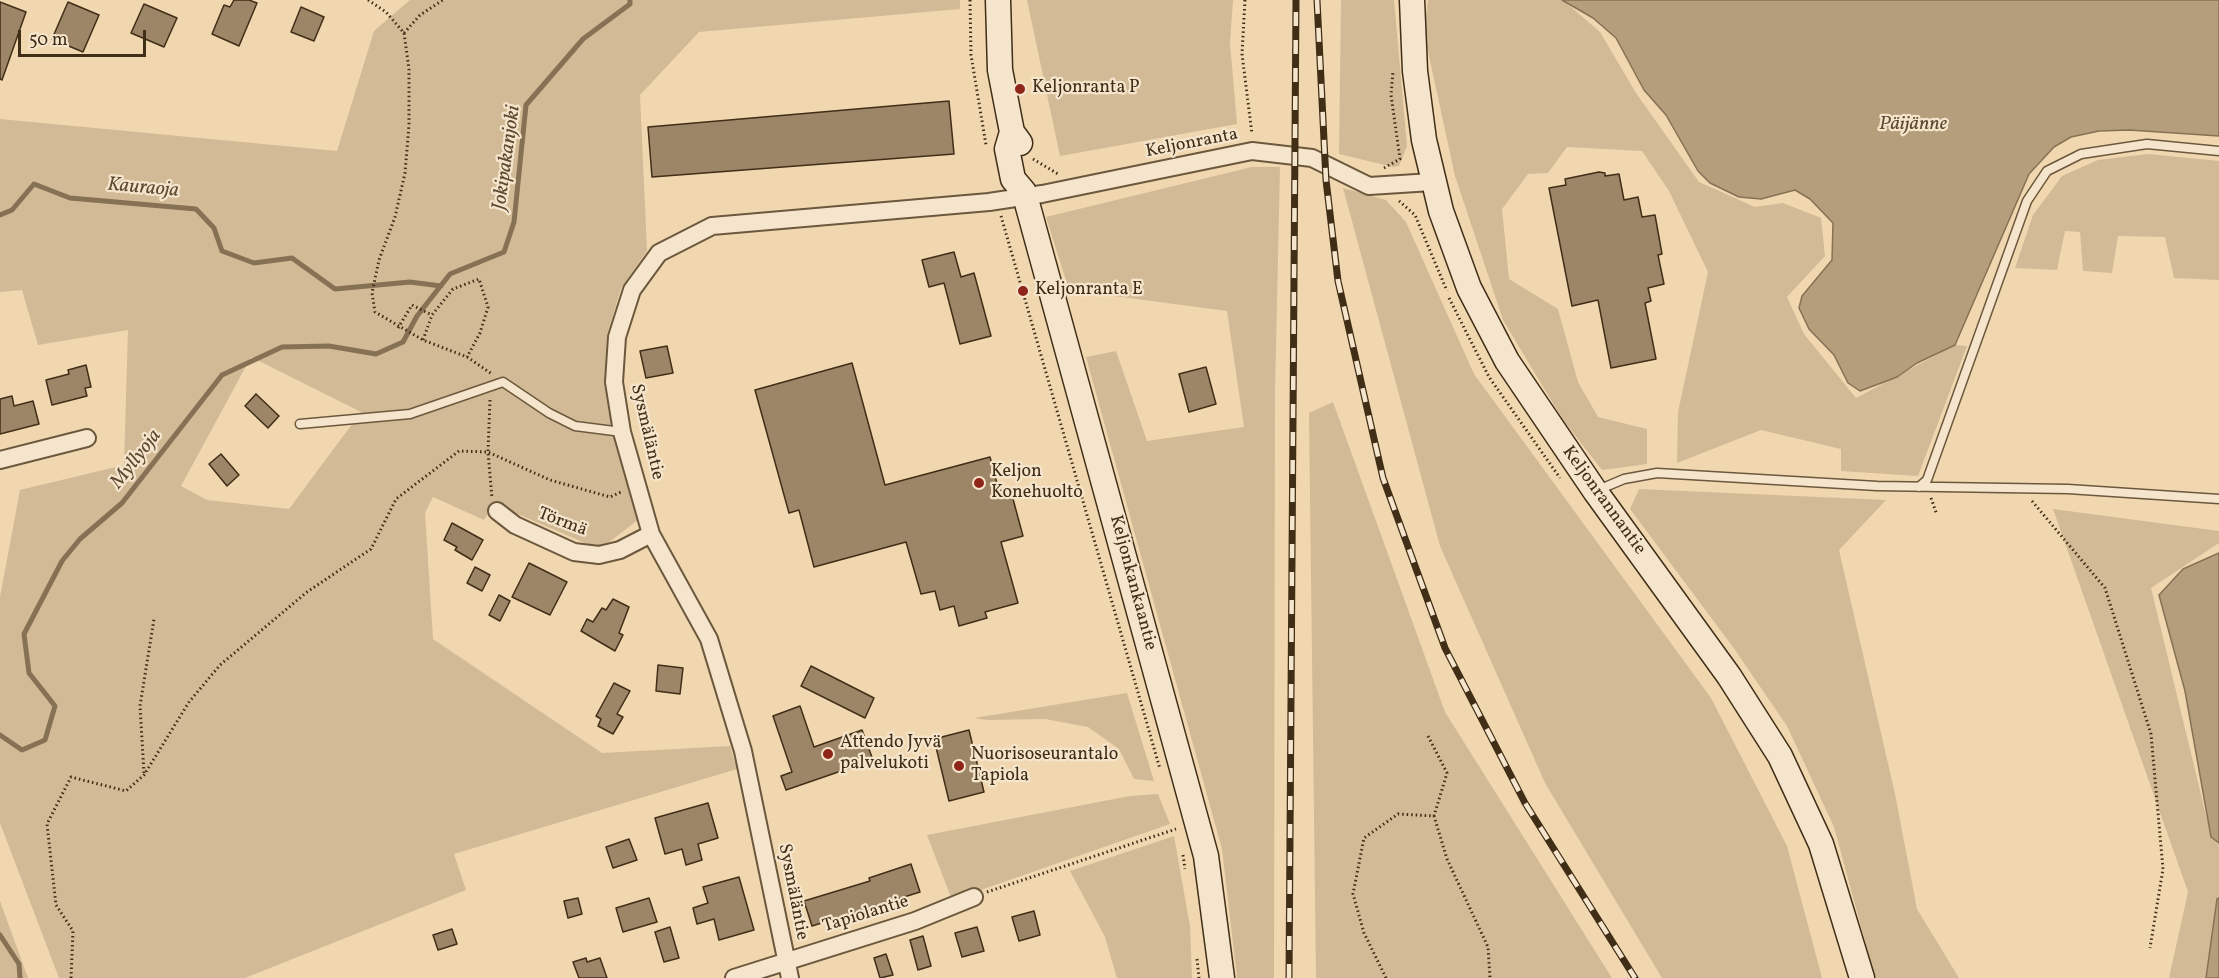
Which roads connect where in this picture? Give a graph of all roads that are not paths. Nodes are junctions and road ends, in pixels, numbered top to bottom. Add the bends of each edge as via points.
1 (998, 0) edge
2 (1412, 0) edge
3 (2219, 151) edge
4 (1432, 182) junction
5 (1025, 194) junction
6 (300, 424) dead end
7 (622, 432) junction
8 (87, 438) dead end
9 (0, 460) edge
10 (1918, 487) junction
11 (1594, 492) junction
12 (2219, 499) edge
13 (497, 511) road end
14 (651, 534) junction
15 (974, 897) road end
16 (786, 960) junction
17 (734, 978) edge
18 (790, 978) edge
19 (1222, 978) edge
20 (1862, 978) edge

1 - 5 street, Keljonkankaantie via 1000,70 1012,132 1022,146 1028,175
2 - 4 street, Keljonrannantie via 1418,105
3 - 10 lane via 2147,144 2081,154 2047,171 2027,201 1927,480
4 - 5 street, Keljonranta via 1369,186 1312,158 1252,151
4 - 11 street, Keljonrannantie via 1450,240 1484,320 1507,362
5 - 7 street, Sysmäläntie via 997,200 712,226 660,253 632,290 617,337 614,382
5 - 19 street, Keljonkankaantie via 1206,856
6 - 7 lane via 410,414 503,382 575,426
7 - 14 street, Sysmäläntie
8 - 9 street
10 - 11 lane via 1657,473 1624,479
10 - 12 lane via 2022,488
11 - 20 street, Keljonrannantie via 1729,676 1780,756 1821,844
13 - 14 street, Törmä via 515,525 574,552 599,555 620,550
14 - 16 street, Sysmäläntie via 709,639 744,751
15 - 16 street, Tapiolantie via 915,921
16 - 17 street, Tapiolantie
16 - 18 street, Sysmäläntie

